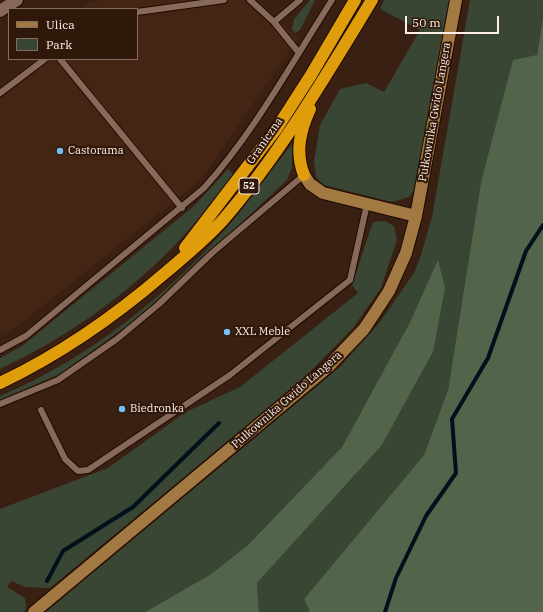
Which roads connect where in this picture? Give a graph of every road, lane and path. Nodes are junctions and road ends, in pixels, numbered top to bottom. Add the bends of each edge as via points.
1 (17, 0) edge
2 (224, 0) edge
3 (250, 0) edge
4 (300, 0) edge
5 (332, 0) edge
6 (354, 0) edge
7 (372, 0) edge
8 (456, 0) edge
9 (0, 11) edge
10 (138, 12) edge
11 (274, 22) junction
12 (299, 53) junction
13 (44, 60) edge
14 (61, 60) edge
15 (323, 80) junction
16 (0, 93) edge
17 (304, 175) junction
18 (367, 204) junction
19 (182, 208) junction
20 (416, 216) junction
21 (158, 279) junction
22 (0, 350) edge
23 (0, 383) edge
24 (0, 404) edge
25 (41, 410) dead end
26 (34, 612) edge

1 - 9 street
2 - 10 lane
3 - 11 lane
4 - 11 lane
5 - 12 lane
6 - 21 highway, Graniczna / 52 via 277,128 188,245
7 - 15 highway, Graniczna / 52
8 - 20 street, Pułkownika Gwido Langera
11 - 12 lane
12 - 19 lane via 270,101 227,162
13 - 16 lane
14 - 19 lane
15 - 17 highway via 301,131 299,152
15 - 21 highway, Graniczna / 52 via 269,160 223,220
17 - 18 street via 323,194
17 - 24 lane via 212,252 160,304 117,339 58,380
18 - 20 street
18 - 25 lane via 350,280 230,375 88,470 78,471 65,459
19 - 22 lane via 26,336
20 - 26 street, Pułkownika Gwido Langera via 406,253 389,291 348,348
21 - 23 highway, Graniczna / 52 via 118,312 73,343

